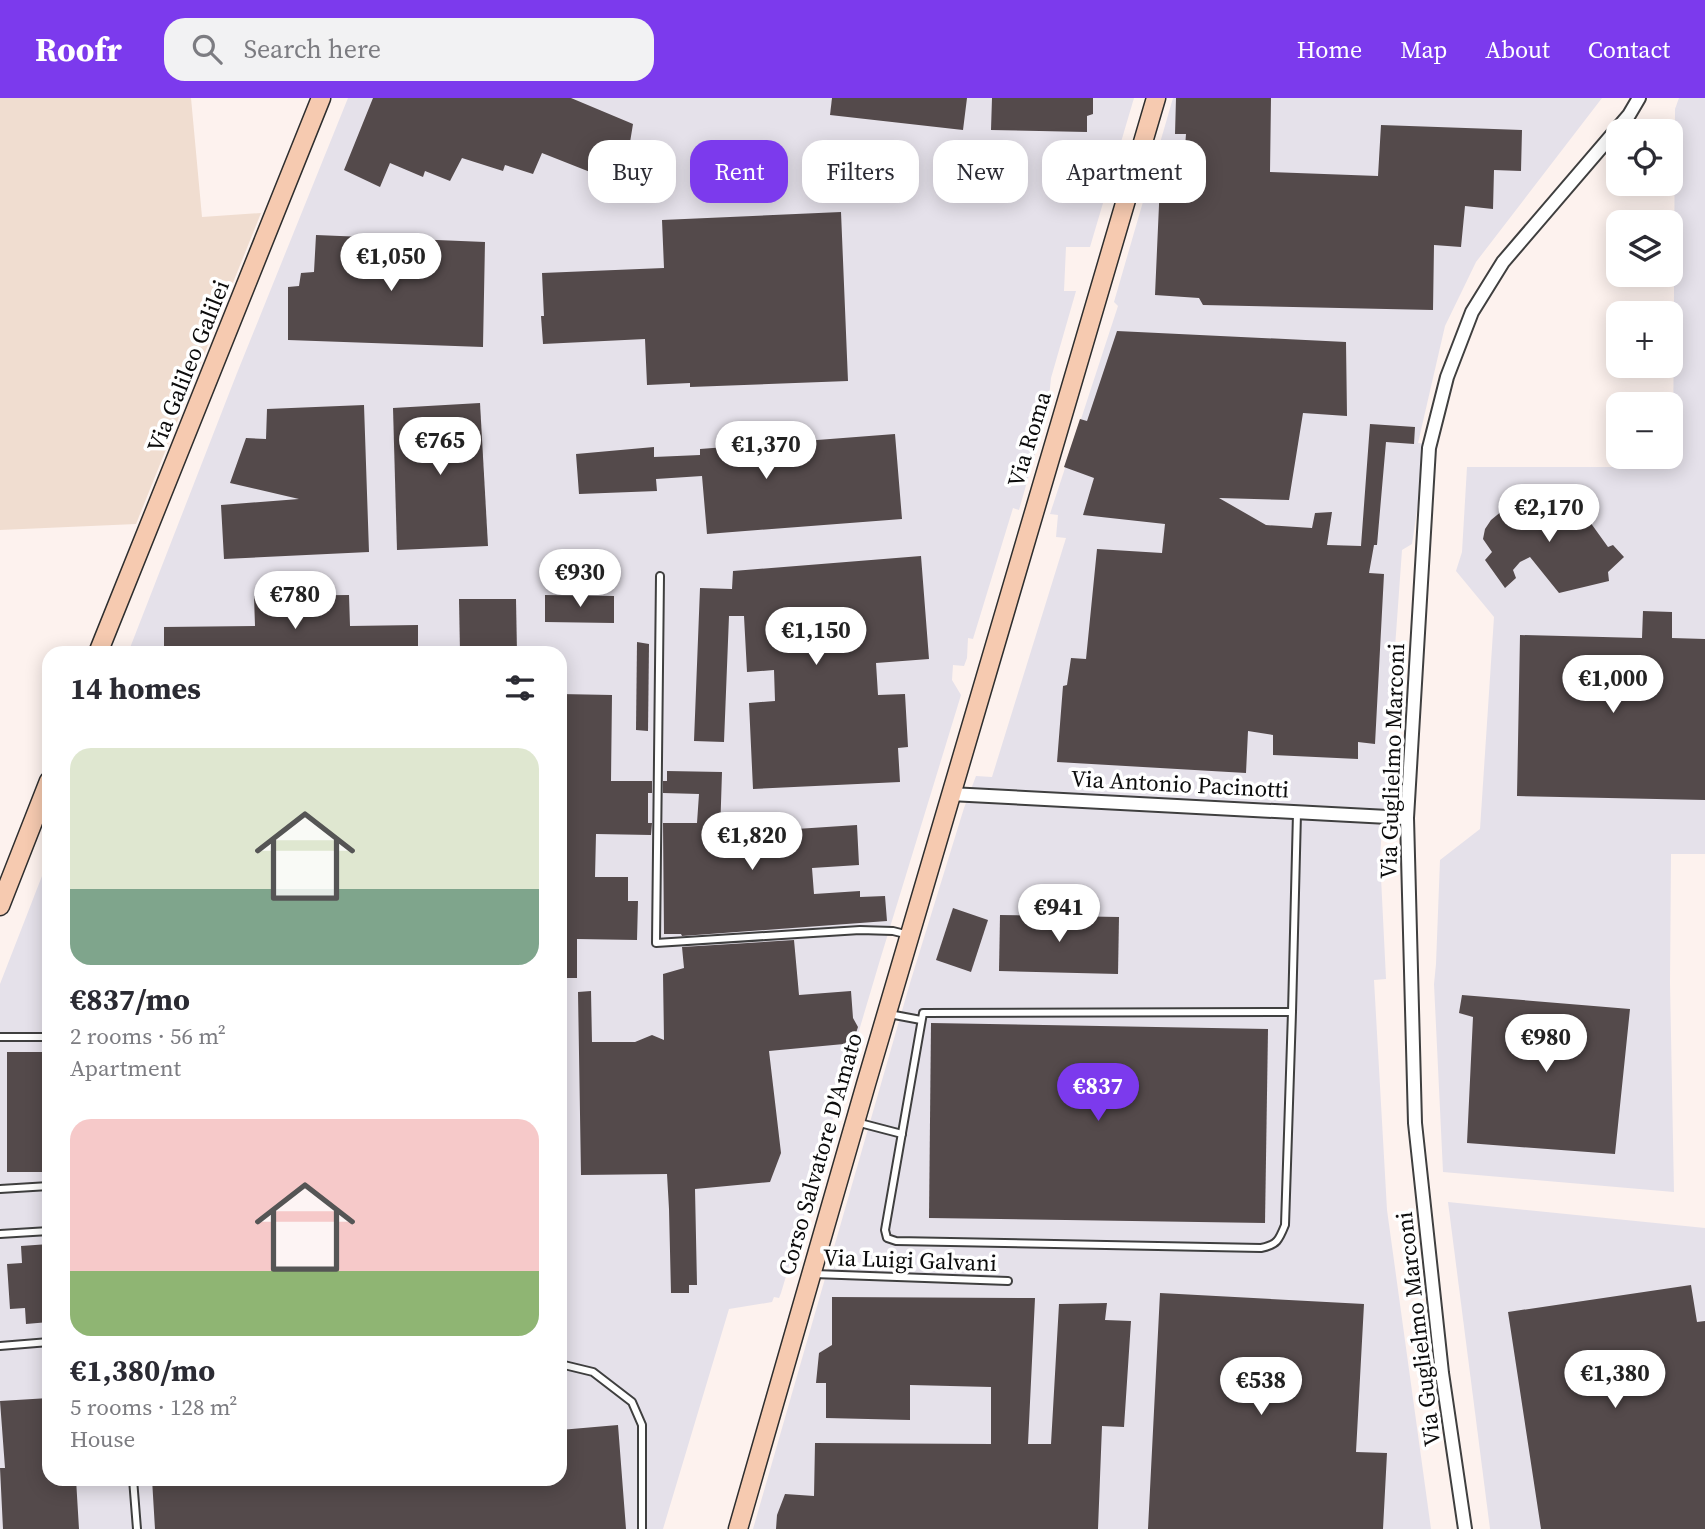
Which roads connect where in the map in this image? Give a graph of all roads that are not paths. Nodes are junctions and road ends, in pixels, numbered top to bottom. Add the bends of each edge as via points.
1 (321, 98) edge
2 (1156, 98) edge
3 (1639, 98) edge
4 (660, 576) dead end
5 (101, 646) edge
6 (950, 794) junction
7 (42, 799) edge
8 (1297, 811) junction
9 (1407, 818) junction
10 (0, 906) edge
11 (909, 935) junction
12 (1292, 1012) junction
13 (886, 1013) junction
14 (921, 1020) junction
15 (0, 1037) edge
16 (42, 1037) edge
17 (854, 1121) junction
18 (902, 1134) junction
19 (42, 1186) edge
20 (0, 1189) edge
21 (42, 1231) edge
22 (0, 1234) edge
23 (810, 1274) junction
24 (1008, 1281) dead end
25 (42, 1343) edge
26 (0, 1346) edge
27 (567, 1366) edge
28 (134, 1486) edge
29 (137, 1529) edge
30 (642, 1529) edge
31 (738, 1529) edge
32 (1465, 1529) edge

1 - 5 street, Via Galileo Galilei
2 - 6 street, Via Roma
3 - 9 street, Via Guglielmo Marconi via 1503,262 1472,313 1447,377 1429,448
4 - 11 lane via 656,943 860,930
6 - 8 street, Via Antonio Pacinotti
6 - 11 street, Corso Salvatore D'Amato
7 - 10 street
8 - 9 street, Via Antonio Pacinotti
8 - 12 lane
9 - 32 street, Via Guglielmo Marconi via 1415,1123 1442,1373
11 - 13 street, Corso Salvatore D'Amato
12 - 14 lane via 923,1013
12 - 18 lane via 1285,1225 1273,1245 895,1241 887,1238 885,1230
13 - 14 lane
13 - 17 street, Corso Salvatore D'Amato
14 - 18 lane
15 - 16 lane
17 - 18 lane
17 - 23 street, Corso Salvatore D'Amato
19 - 20 lane
21 - 22 lane
23 - 24 lane, Via Luigi Galvani
23 - 31 street, Corso Salvatore D'Amato
25 - 26 lane
27 - 30 lane via 593,1372 632,1402 642,1425
28 - 29 lane

